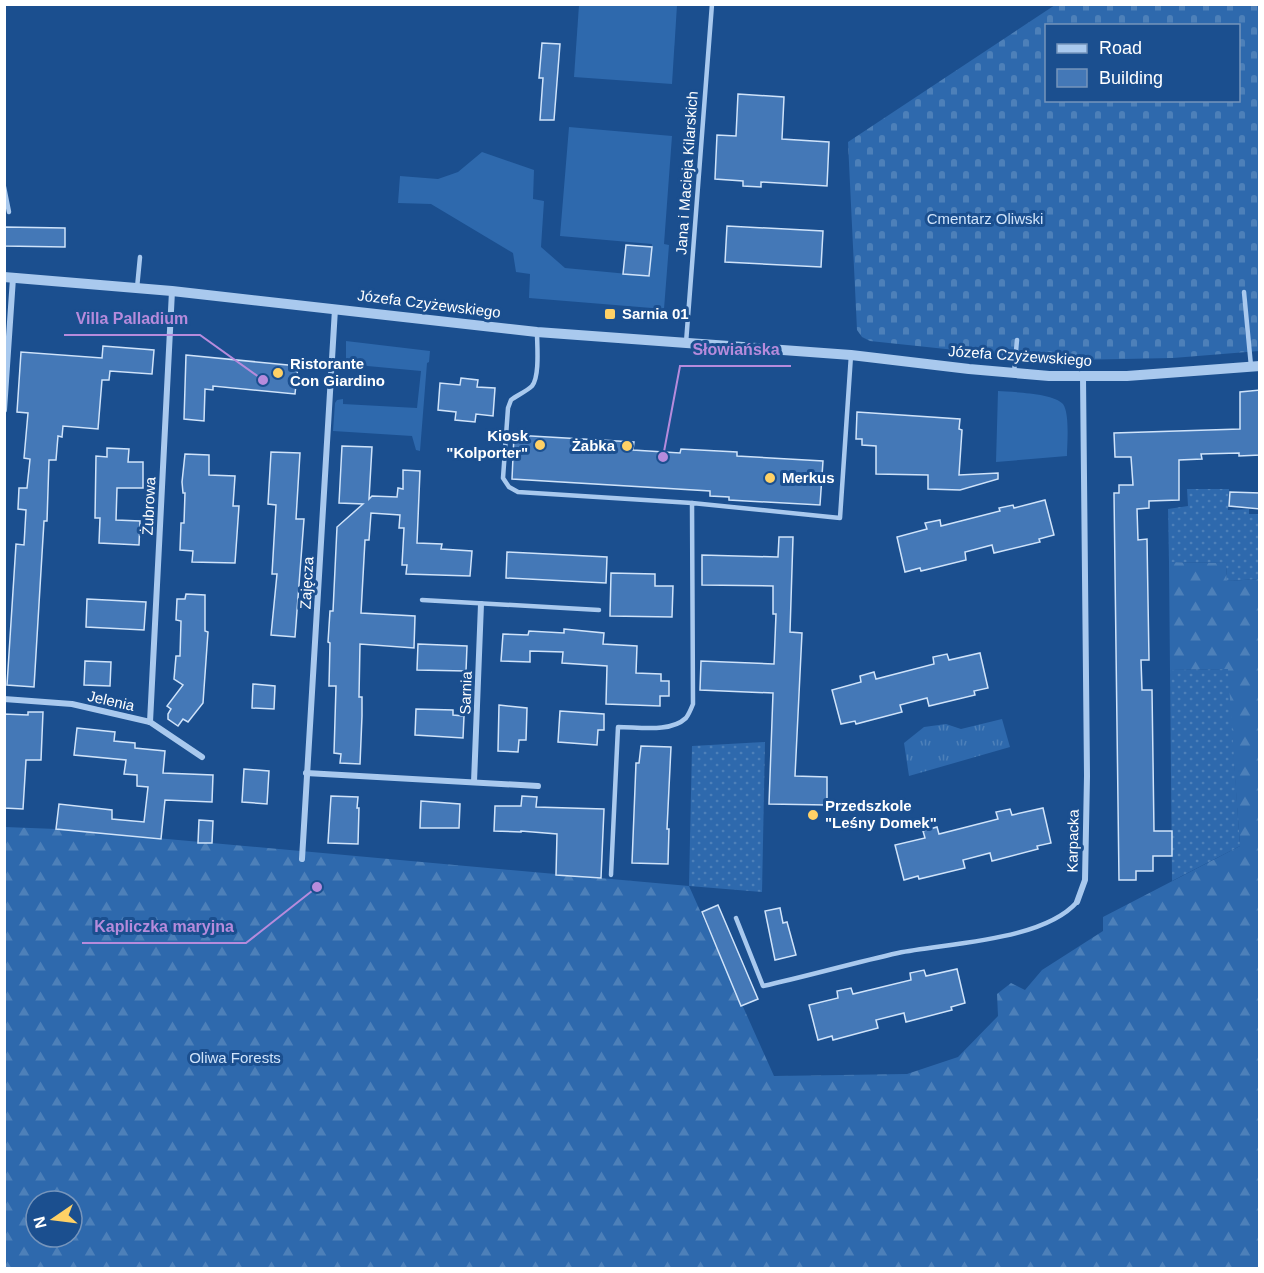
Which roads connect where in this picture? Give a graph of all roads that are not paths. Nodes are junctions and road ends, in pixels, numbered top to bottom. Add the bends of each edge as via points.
1 (712, 4) edge
2 (4, 187) edge
3 (9, 212) dead end
4 (140, 257) dead end
5 (9, 278) edge
6 (137, 288) junction
7 (172, 291) junction
8 (1244, 292) dead end
9 (335, 309) junction
10 (537, 332) junction
11 (1017, 340) dead end
12 (686, 343) junction
13 (851, 355) junction
14 (1255, 366) edge
15 (1014, 373) junction
16 (1083, 377) junction
17 (4, 410) edge
18 (692, 503) junction
19 (422, 600) dead end
20 (481, 604) junction
21 (599, 610) dead end
22 (4, 699) edge
23 (150, 722) junction
24 (202, 757) dead end
25 (306, 773) junction
26 (474, 782) junction
27 (538, 786) dead end
28 (302, 859) dead end
29 (611, 875) dead end
30 (1077, 902) joint
31 (736, 918) dead end

1 - 12 lane, Jana i Macieja Kilarskich
2 - 3 lane
4 - 6 lane
5 - 6 street, Józefa Czyżewskiego
5 - 17 street
6 - 7 street, Józefa Czyżewskiego
7 - 9 street, Józefa Czyżewskiego
7 - 23 street, Żubrowa
8 - 14 lane
9 - 10 street, Józefa Czyżewskiego
9 - 25 street, Zajęcza
10 - 12 street, Józefa Czyżewskiego
10 - 18 lane via 535,376 531,386 511,400 508,408 503,478 508,487 518,492
11 - 15 lane
12 - 13 street, Józefa Czyżewskiego
13 - 15 street, Józefa Czyżewskiego
13 - 18 lane via 840,518
14 - 16 street, Józefa Czyżewskiego
15 - 16 street, Józefa Czyżewskiego
16 - 30 street, Karpacka via 1087,776 1084,880
18 - 29 lane via 693,704 688,717 677,724 618,727
19 - 20 lane
20 - 21 lane
20 - 26 street, Sarnia
22 - 23 street, Jelenia via 72,704
23 - 24 street, Jelenia
25 - 26 street
25 - 28 street, Zajęcza
26 - 27 street
30 - 31 lane, Karpacka via 1068,912 1032,928 897,953 763,987

